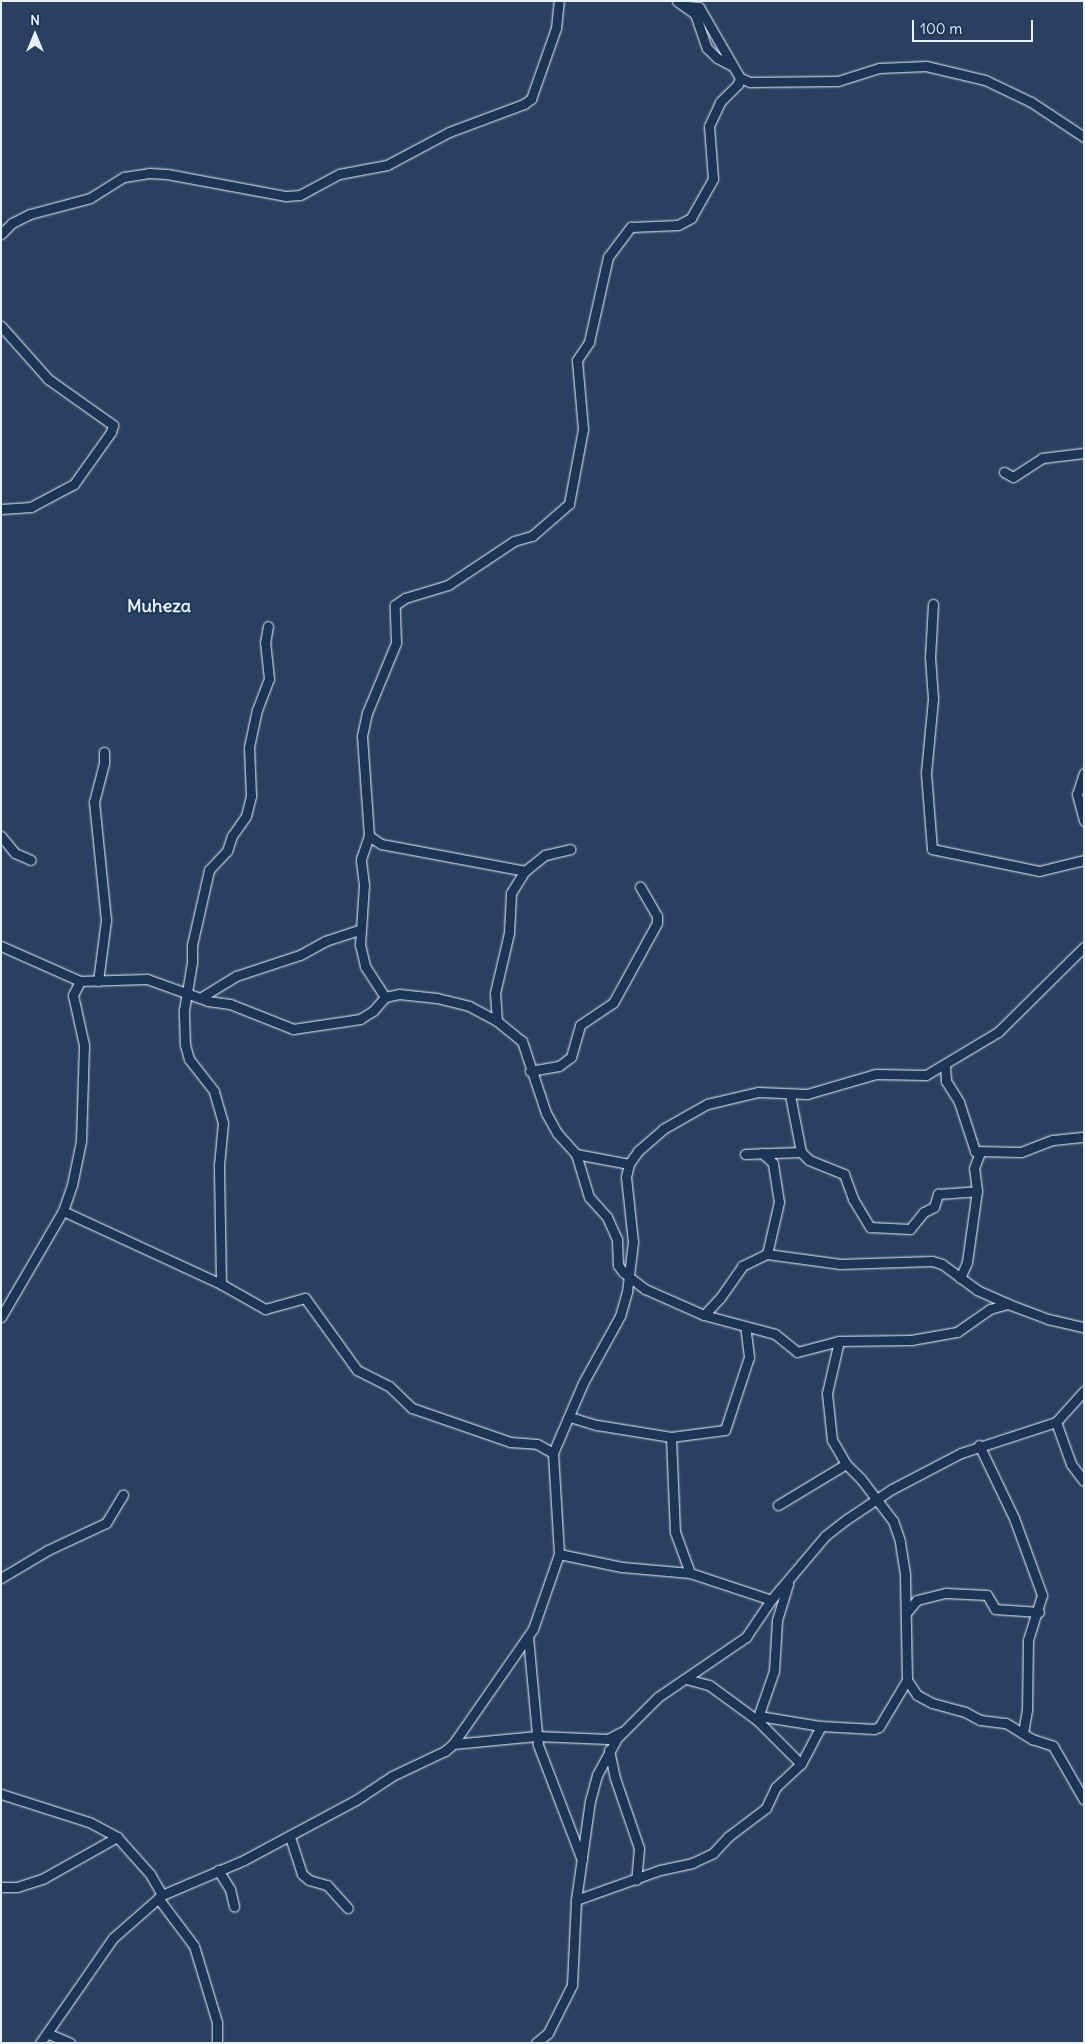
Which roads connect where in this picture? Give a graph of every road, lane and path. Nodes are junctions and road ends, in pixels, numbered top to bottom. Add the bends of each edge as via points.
1 (559, 1) edge
2 (678, 1) edge
3 (688, 6) junction
4 (733, 66) junction
5 (740, 78) junction
6 (1084, 137) edge
7 (1, 234) edge
8 (1, 326) edge
9 (1084, 453) edge
10 (1004, 472) dead end
11 (1, 509) edge
12 (933, 604) dead end
13 (268, 626) dead end
14 (104, 752) dead end
15 (1084, 773) edge
16 (1084, 820) edge
17 (1, 836) edge
18 (369, 836) junction
19 (570, 849) dead end
20 (31, 860) dead end
21 (1084, 860) edge
22 (524, 870) junction
23 (640, 887) dead end
24 (359, 930) junction
25 (1, 946) edge
26 (1084, 947) edge
27 (98, 981) junction
28 (80, 982) junction
29 (187, 992) junction
30 (385, 997) junction
31 (200, 998) junction
32 (497, 1021) junction
33 (945, 1066) junction
34 (530, 1071) junction
35 (790, 1095) junction
36 (1084, 1137) edge
37 (801, 1152) junction
38 (980, 1152) junction
39 (762, 1153) junction
40 (576, 1154) junction
41 (745, 1154) dead end
42 (629, 1164) junction
43 (977, 1191) junction
44 (63, 1211) junction
45 (767, 1254) junction
46 (628, 1277) junction
47 (960, 1278) junction
48 (221, 1284) junction
49 (995, 1296) junction
50 (1008, 1304) junction
51 (990, 1309) junction
52 (704, 1315) junction
53 (1, 1317) edge
54 (745, 1326) junction
55 (1084, 1327) edge
56 (839, 1341) junction
57 (1084, 1391) edge
58 (570, 1417) junction
59 (1056, 1422) junction
60 (671, 1437) junction
61 (979, 1446) junction
62 (553, 1453) junction
63 (846, 1464) junction
64 (1084, 1482) edge
65 (123, 1495) dead end
66 (877, 1500) junction
67 (778, 1504) dead end
68 (559, 1554) junction
69 (690, 1573) junction
70 (1, 1578) edge
71 (789, 1581) junction
72 (770, 1600) junction
73 (1039, 1612) junction
74 (906, 1614) junction
75 (528, 1637) junction
76 (686, 1679) junction
77 (907, 1680) junction
78 (758, 1718) junction
79 (821, 1726) junction
80 (626, 1730) junction
81 (1023, 1732) junction
82 (537, 1736) junction
83 (596, 1739) junction
84 (453, 1744) junction
85 (610, 1752) junction
86 (801, 1764) junction
87 (1, 1794) edge
88 (1084, 1800) edge
89 (117, 1837) junction
90 (290, 1837) junction
91 (583, 1861) junction
92 (218, 1870) junction
93 (636, 1880) junction
94 (1, 1887) edge
95 (160, 1896) junction
96 (576, 1900) junction
97 (234, 1907) dead end
98 (348, 1908) dead end
99 (54, 2038) edge
100 (40, 2043) edge
101 (70, 2043) edge
102 (217, 2043) edge
103 (536, 2043) edge

1 - 7 street via 556,28 531,99 449,132 387,165 339,174 300,195 286,196 167,174 124,177 90,198 30,214 12,223
2 - 3 street
3 - 4 street via 696,17 707,48 717,58
3 - 4 street via 699,7
4 - 5 street
5 - 6 street via 750,82 838,81 879,68 926,66 984,80 1031,102
5 - 18 street via 720,102 710,126 713,179 691,218 678,225 631,227 608,257 590,342 577,360 583,429 569,504 532,536 514,541 448,585 404,598 395,605 396,643 367,713 362,736
8 - 11 street via 48,379 113,425 112,432 74,484 31,507
9 - 10 street via 1042,458 1012,478
12 - 21 street via 930,657 933,698 926,773 932,849 1039,871
13 - 29 street via 265,643 269,679 256,710 249,747 251,796 246,816 236,827 227,851 208,870 192,946
14 - 27 street via 94,802 106,920
15 - 16 street via 1077,794
17 - 20 street via 15,853
18 - 22 street via 381,844
18 - 24 street via 361,859 364,885
19 - 22 street via 545,855
22 - 32 street via 511,894 509,933 495,993
23 - 34 street via 657,916 657,924 613,1003 580,1025 571,1057 559,1066
24 - 30 street via 365,966
24 - 31 street via 325,941 300,955 236,976
25 - 28 street
26 - 33 street via 998,1032
27 - 28 street
27 - 29 street via 147,979
28 - 44 street via 73,995 84,1045 81,1142
29 - 31 street
29 - 48 street via 185,1045 189,1059 214,1091 223,1123 219,1183
30 - 31 street via 373,1011 360,1019 303,1030 292,1029 230,1004
30 - 32 street via 413,994 437,998 469,1006
32 - 34 street via 522,1041
33 - 35 street via 926,1075 876,1074 807,1094
33 - 38 street via 946,1081 959,1102 972,1146
34 - 40 street via 546,1112
35 - 37 street
35 - 42 street via 758,1092 707,1104 663,1129
36 - 38 street via 1053,1140 1021,1152
37 - 39 street
37 - 43 street via 809,1160 844,1174 853,1200 868,1225 878,1229 910,1229 924,1212 934,1207 938,1194
38 - 43 street via 974,1168
39 - 41 street
39 - 45 street via 772,1163 779,1202
40 - 42 street
40 - 46 street via 590,1197 607,1217 617,1239 618,1265
42 - 46 street via 626,1188 633,1242
43 - 47 street via 967,1262
44 - 48 street
44 - 53 street
45 - 47 street via 840,1264 932,1261
45 - 52 street via 742,1266
46 - 52 street via 645,1289
46 - 58 street via 620,1316 583,1383
47 - 49 street
48 - 62 street via 265,1309 305,1298 357,1370 389,1386 412,1408 510,1442 537,1444
49 - 50 street
49 - 51 street
50 - 51 street
50 - 55 street via 1048,1319
51 - 56 street via 957,1332 911,1340
52 - 54 street
54 - 56 street via 775,1334 802,1352
54 - 60 street via 749,1357 730,1410 728,1426 721,1432
56 - 63 street via 826,1392 832,1440
57 - 59 street
58 - 60 street via 597,1425
58 - 62 street
59 - 61 street
59 - 64 street via 1071,1464
60 - 69 street via 675,1532
61 - 66 street
61 - 73 street via 1037,1575 1042,1595
62 - 68 street
63 - 66 street
63 - 67 street
65 - 70 street via 106,1523 48,1550
66 - 71 street via 826,1536
66 - 74 street via 893,1521 900,1541
68 - 69 street via 622,1567
68 - 75 street
69 - 72 street
71 - 72 street
71 - 78 street via 777,1620 774,1671
72 - 76 street via 746,1636
73 - 74 street via 995,1610 987,1595 946,1593 916,1600
73 - 81 street via 1027,1646 1027,1710
74 - 77 street
75 - 82 street
75 - 84 street
76 - 78 street via 709,1685
76 - 80 street via 658,1697
77 - 79 street via 879,1727
77 - 81 street via 918,1695 932,1703 965,1712 980,1720 1006,1723
78 - 79 street
78 - 86 street
79 - 86 street
80 - 83 street via 608,1739
80 - 85 street
81 - 88 street via 1060,1752
82 - 83 street
82 - 84 street
82 - 91 street
83 - 85 street via 606,1744
84 - 90 street
85 - 91 street via 590,1802
85 - 93 street via 615,1778 639,1848
86 - 93 street via 776,1787 766,1808 712,1853 692,1863 660,1870
87 - 89 street via 89,1822
89 - 94 street via 44,1878 17,1887
89 - 95 street via 150,1874
90 - 92 street
90 - 98 street via 302,1874 327,1886
91 - 96 street
92 - 95 street
92 - 97 street via 230,1889
93 - 96 street
95 - 99 street via 113,1938
95 - 102 street via 194,1946 217,2022
96 - 103 street via 572,1985 548,2032
99 - 100 street
99 - 101 street

